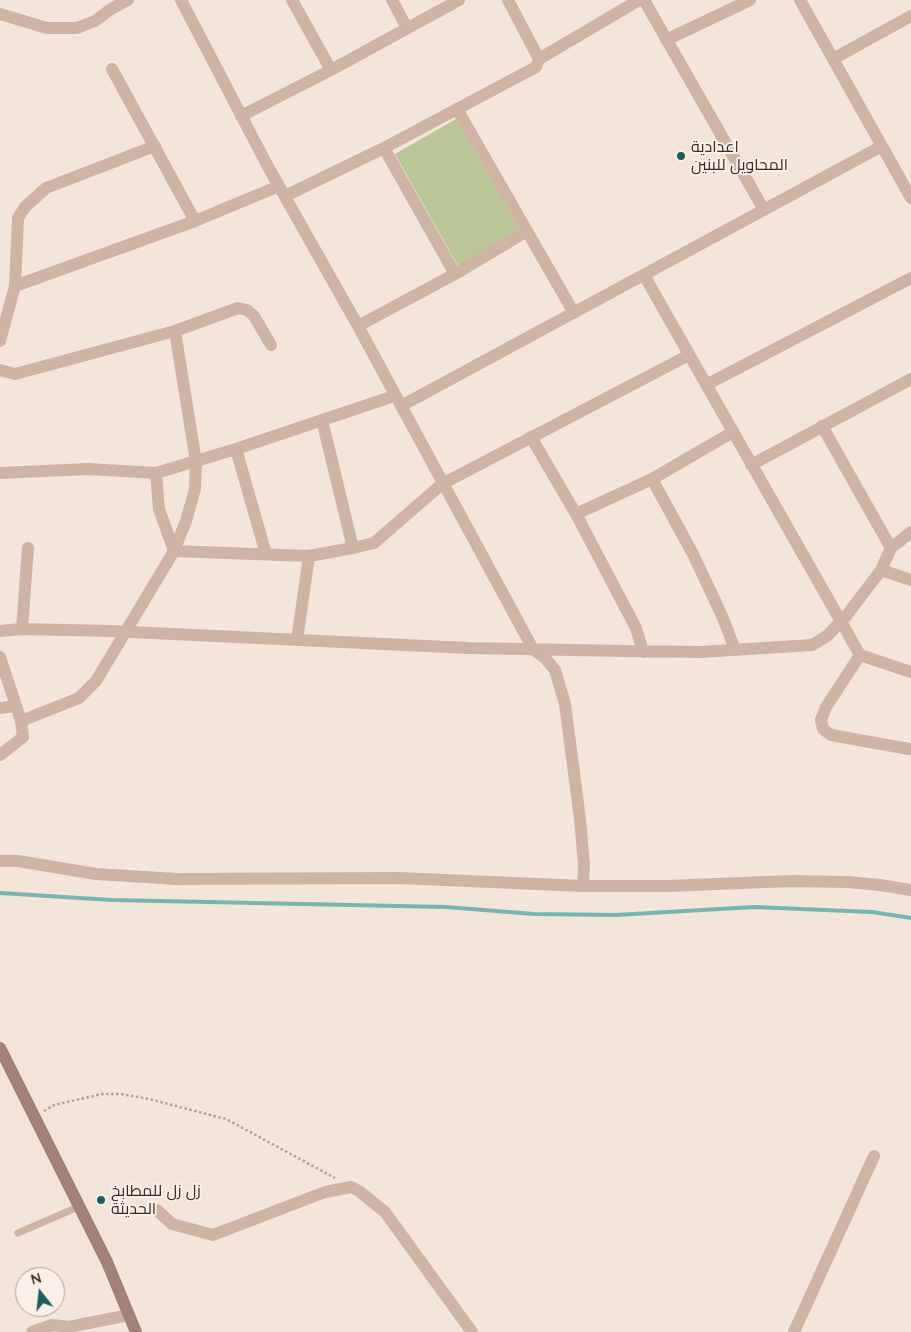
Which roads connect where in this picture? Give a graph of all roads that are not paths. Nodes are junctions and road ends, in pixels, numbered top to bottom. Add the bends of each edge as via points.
1 (128, 0) edge
2 (181, 0) edge
3 (292, 0) edge
4 (392, 0) edge
5 (458, 0) edge
6 (508, 0) edge
7 (639, 0) edge
8 (644, 0) edge
9 (750, 0) edge
10 (800, 0) edge
11 (0, 14) edge
12 (911, 16) edge
13 (408, 28) junction
14 (666, 40) junction
15 (833, 59) junction
16 (539, 60) junction
17 (112, 69) dead end
18 (331, 70) junction
19 (457, 110) junction
20 (241, 116) junction
21 (155, 146) junction
22 (882, 146) junction
23 (384, 148) junction
24 (906, 176) edge
25 (282, 191) junction
26 (911, 198) edge
27 (764, 210) junction
28 (195, 221) junction
29 (527, 231) junction
30 (454, 274) junction
31 (644, 275) junction
32 (911, 278) edge
33 (15, 286) junction
34 (574, 313) junction
35 (358, 326) junction
36 (175, 331) junction
37 (0, 341) edge
38 (270, 344) dead end
39 (689, 355) junction
40 (0, 370) edge
41 (911, 379) edge
42 (706, 385) junction
43 (398, 401) junction
44 (322, 420) junction
45 (822, 426) junction
46 (732, 432) junction
47 (531, 438) junction
48 (236, 449) junction
49 (196, 462) junction
50 (751, 465) junction
51 (0, 473) edge
52 (156, 473) junction
53 (652, 479) junction
54 (442, 484) junction
55 (576, 514) junction
56 (911, 532) edge
57 (28, 548) dead end
58 (353, 548) junction
59 (891, 548) junction
60 (174, 551) junction
61 (266, 554) junction
62 (309, 556) junction
63 (881, 570) junction
64 (911, 580) edge
65 (841, 621) junction
66 (22, 629) junction
67 (0, 631) edge
68 (127, 632) junction
69 (297, 640) junction
70 (533, 649) junction
71 (735, 650) junction
72 (643, 652) junction
73 (860, 655) junction
74 (0, 657) edge
75 (911, 672) edge
76 (15, 706) junction
77 (0, 708) edge
78 (21, 721) junction
79 (909, 749) dead end
80 (0, 755) edge
81 (0, 862) edge
82 (583, 886) junction
83 (911, 890) edge
84 (0, 1048) edge
85 (874, 1156) dead end
86 (78, 1207) junction
87 (157, 1210) dead end
88 (18, 1233) dead end
89 (129, 1315) junction
90 (32, 1332) edge
91 (136, 1332) edge
92 (472, 1332) edge
93 (794, 1332) edge

1 - 11 street via 95,22 77,28 47,28
2 - 20 street
3 - 18 street
4 - 13 street
5 - 13 street
6 - 16 street
7 - 16 street
8 - 14 street
9 - 14 street
10 - 15 street
12 - 15 street
13 - 18 street
14 - 27 street
15 - 22 street
16 - 19 street via 536,66
17 - 21 street
18 - 20 street
19 - 23 street
19 - 29 street
20 - 25 street
21 - 28 street
21 - 33 street via 46,188 32,199 18,218
22 - 24 street
22 - 27 street
23 - 25 street
23 - 30 street
24 - 26 street
25 - 28 street
25 - 35 street
27 - 31 street
28 - 33 street
29 - 30 street
29 - 34 street
30 - 35 street
31 - 34 street
31 - 39 street
32 - 42 street
33 - 37 street
34 - 43 street
35 - 43 street
36 - 38 street via 238,308 254,316
36 - 40 street via 15,374
36 - 49 street
39 - 42 street
39 - 47 street
41 - 45 street
42 - 46 street
43 - 44 street
43 - 54 street
44 - 48 street
44 - 58 street
45 - 50 street
45 - 59 street
46 - 50 street
46 - 53 street
47 - 54 street
47 - 55 street
48 - 49 street
48 - 61 street
49 - 52 street
49 - 60 street via 195,489
50 - 65 street
51 - 52 street via 88,469
52 - 60 street via 159,510
53 - 55 street
53 - 71 street via 693,554
54 - 58 street via 374,543
54 - 70 street
55 - 72 street via 636,628
56 - 59 street
57 - 66 street
58 - 62 street
59 - 63 street
60 - 61 street
60 - 68 street
61 - 62 street
62 - 69 street
63 - 64 street
63 - 65 street
65 - 71 street via 827,636 812,644
65 - 73 street
66 - 67 street
66 - 68 street
68 - 69 street
68 - 78 street via 96,681 79,698
69 - 70 street
70 - 72 street
70 - 82 street via 555,670 565,704 581,826
71 - 72 street
73 - 75 street
73 - 79 street via 826,707 821,720 823,729 831,735
74 - 76 street
76 - 77 street
76 - 78 street
78 - 80 street via 23,737
81 - 82 street via 18,861 96,874 177,879 399,878
82 - 83 street via 790,881 847,882
84 - 86 street
85 - 93 street
86 - 88 lane
86 - 89 street via 107,1262
87 - 92 street via 172,1224 213,1235 325,1192 351,1187 386,1212
89 - 90 street via 69,1327 52,1325
89 - 91 street

